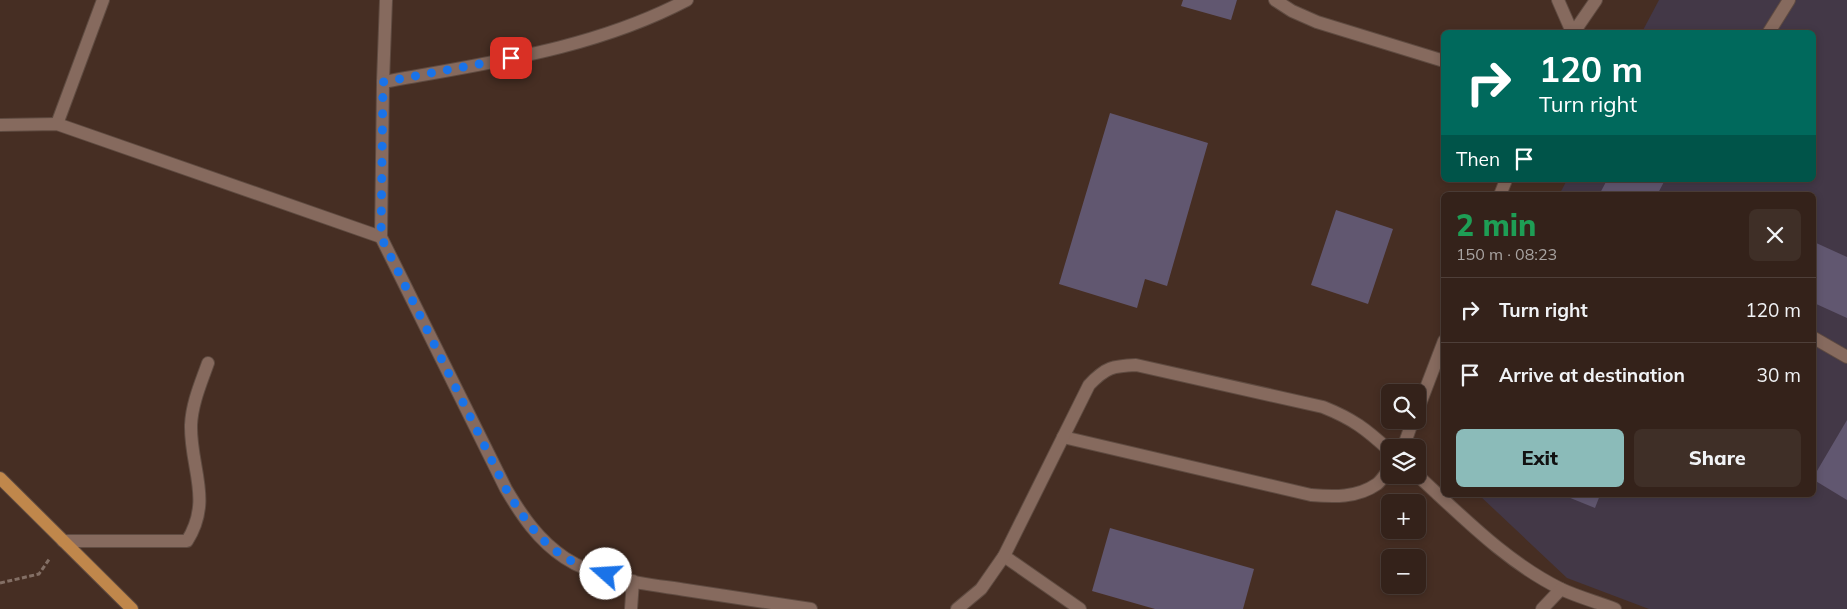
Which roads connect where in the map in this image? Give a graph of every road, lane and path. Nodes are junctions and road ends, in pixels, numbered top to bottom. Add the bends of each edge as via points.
1 (103, 0) edge
2 (386, 0) edge
3 (687, 0) edge
4 (1275, 0) edge
5 (1558, 0) edge
6 (1596, 0) edge
7 (1790, 0) edge
8 (1572, 30) edge
9 (1574, 30) edge
10 (1771, 30) edge
11 (1441, 60) edge
12 (383, 82) junction
13 (56, 124) junction
14 (0, 125) edge
15 (381, 237) junction
16 (1816, 339) edge
17 (1441, 349) edge
18 (1847, 357) edge
19 (208, 363) dead end
20 (1426, 388) edge
21 (1063, 437) junction
22 (1381, 443) edge
23 (0, 478) edge
24 (1381, 478) edge
25 (1426, 483) edge
26 (1441, 497) edge
27 (1441, 497) edge
28 (63, 541) junction
29 (1004, 556) junction
30 (633, 581) junction
31 (0, 584) edge
32 (1561, 589) junction
33 (132, 609) edge
34 (631, 609) edge
35 (811, 609) edge
36 (958, 609) edge
37 (1080, 609) edge
38 (1542, 609) edge
39 (1615, 609) edge

1 - 13 street
2 - 12 street
3 - 12 street via 644,21 548,51
4 - 11 street via 1317,22
5 - 8 street
6 - 9 street
7 - 10 street
12 - 15 street
13 - 14 street
13 - 15 street
15 - 30 street via 522,516 540,538 566,558 593,571
16 - 18 street
17 - 20 street
19 - 28 street via 192,407 192,447 200,494 194,529 186,540
21 - 22 street via 1089,385 1101,372 1118,366 1136,365 1323,406 1365,428
21 - 24 street via 1311,495 1357,494
21 - 29 street
23 - 28 main road
25 - 27 street
26 - 32 street via 1486,538
28 - 31 path via 39,574
28 - 33 main road
29 - 36 street via 981,589
29 - 37 street
30 - 34 street
30 - 35 street
32 - 38 street
32 - 39 street

